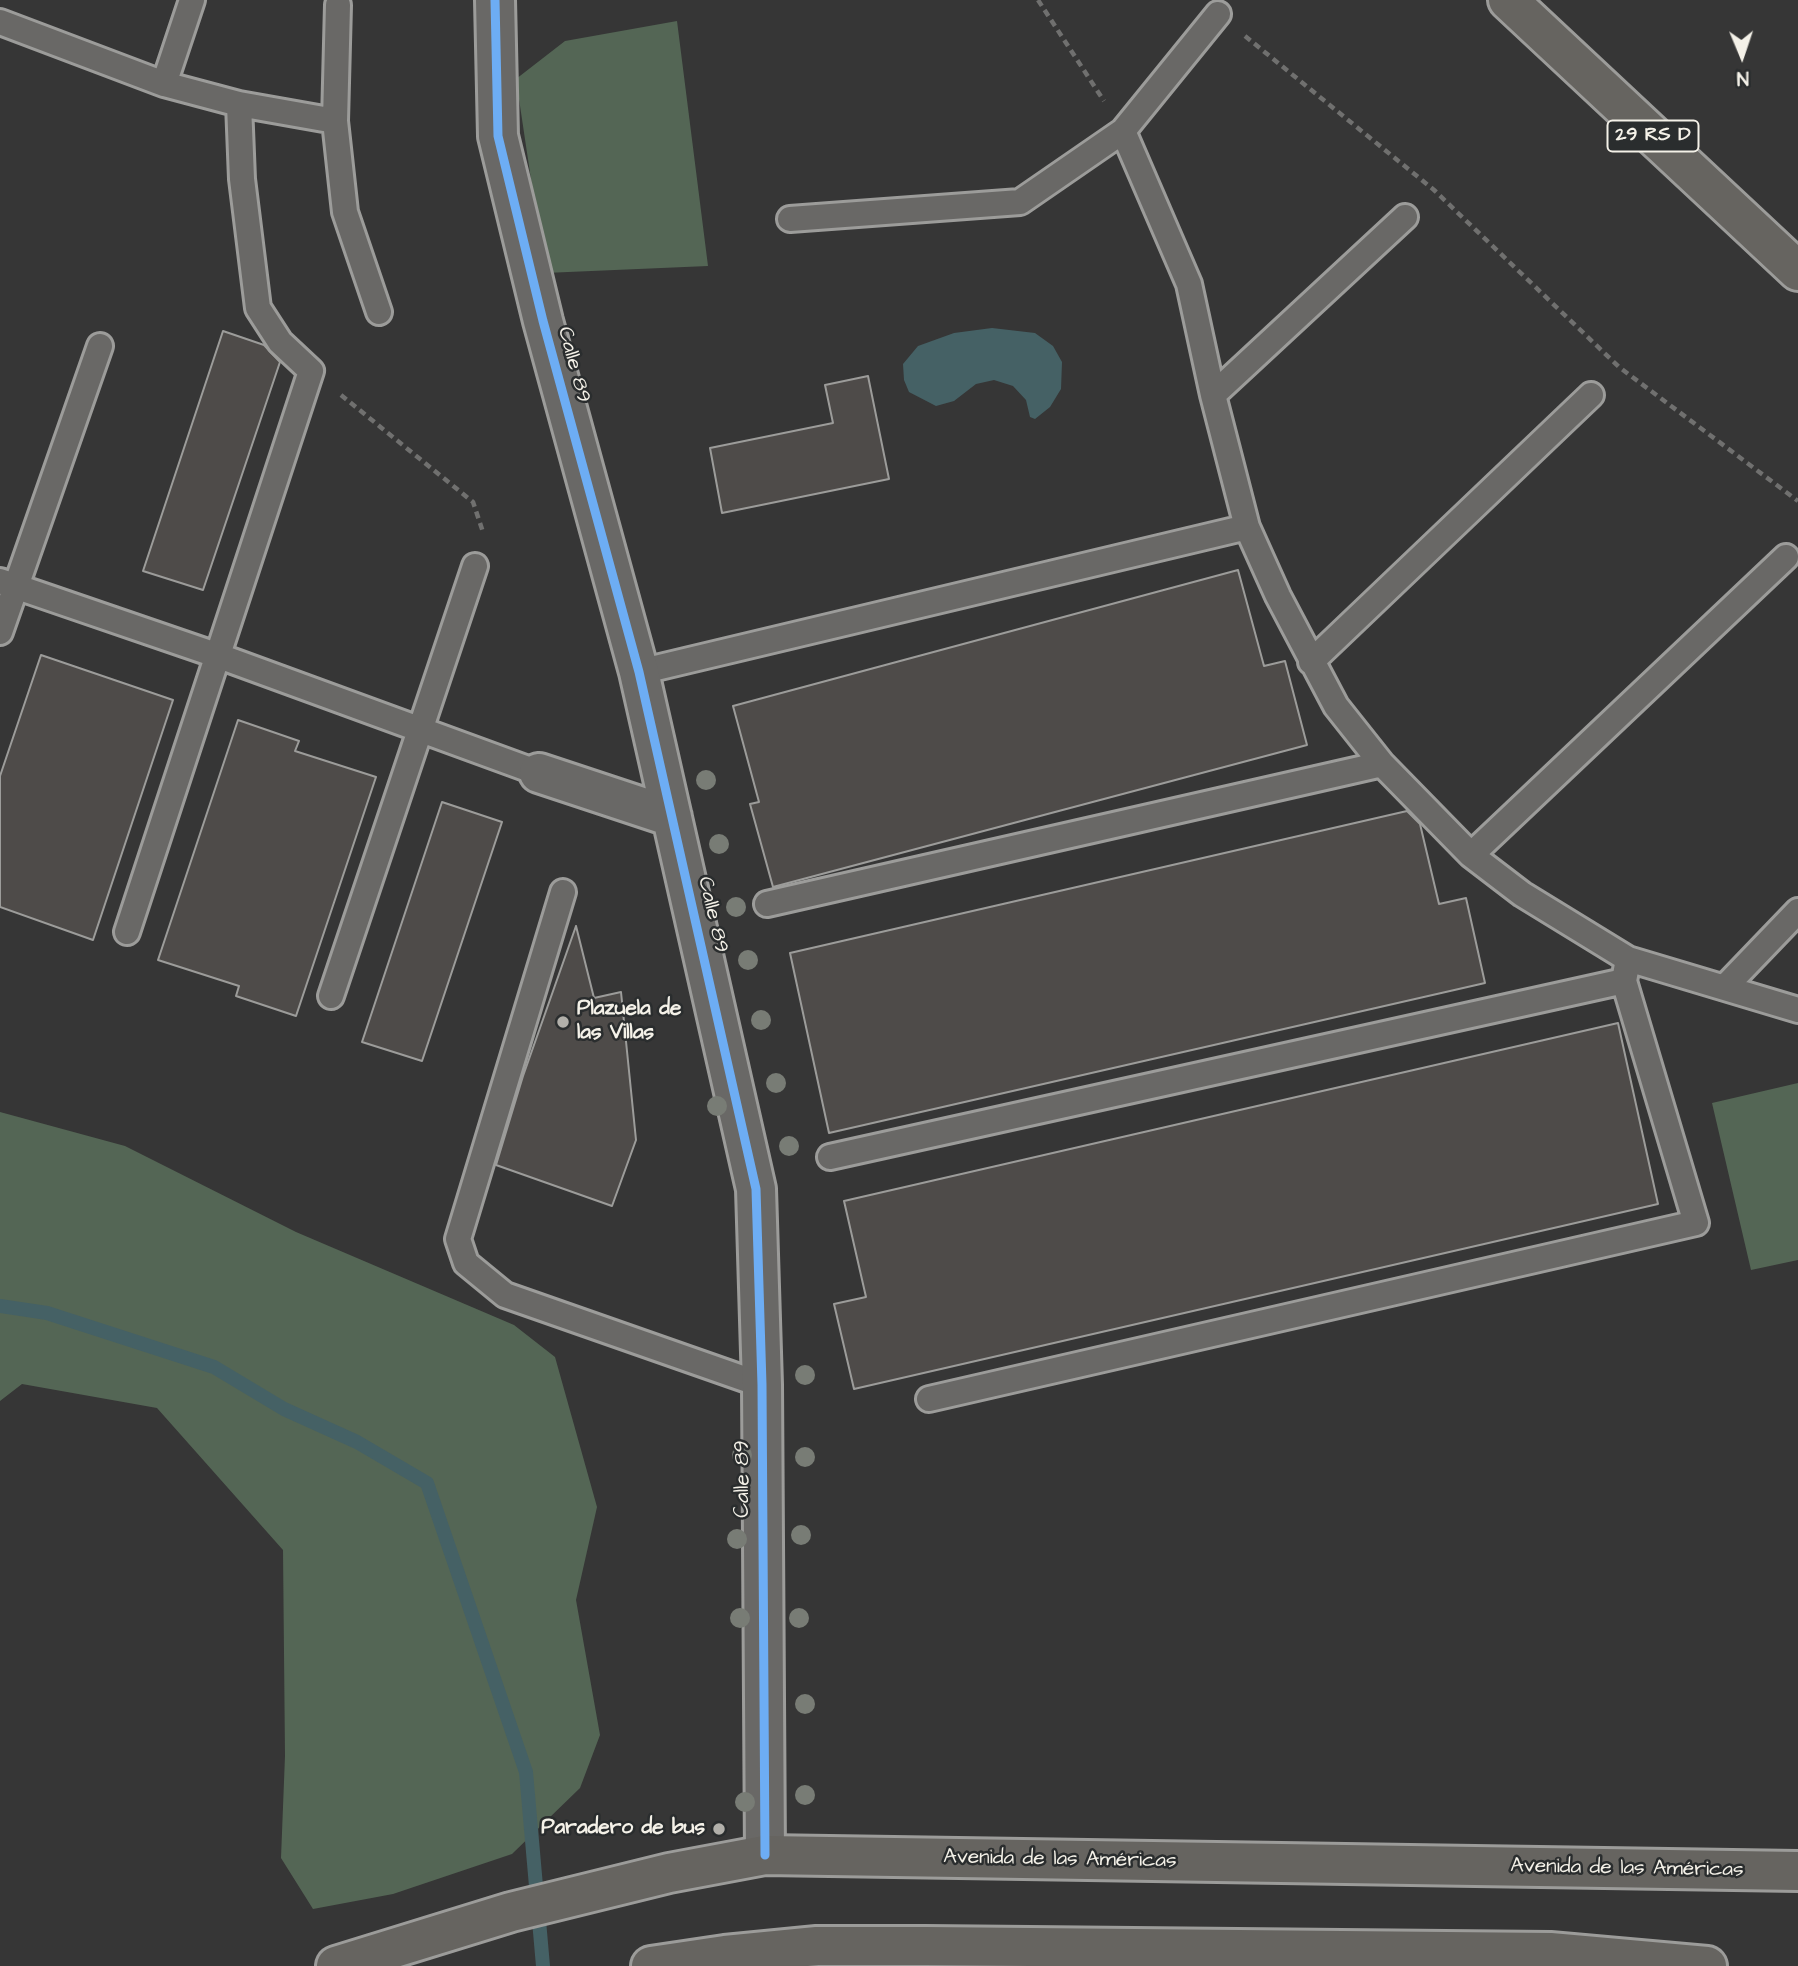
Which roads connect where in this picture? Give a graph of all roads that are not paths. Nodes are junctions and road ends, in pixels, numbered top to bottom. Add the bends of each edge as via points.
1 (192, 0) edge
2 (495, 0) edge
3 (1508, 0) edge
4 (338, 5) dead end
5 (1218, 14) road end
6 (0, 22) edge
7 (164, 84) junction
8 (239, 104) junction
9 (335, 121) junction
10 (1123, 131) junction
11 (1405, 216) dead end
12 (790, 219) dead end
13 (1798, 271) edge
14 (379, 312) dead end
15 (100, 346) dead end
16 (1213, 395) junction
17 (1591, 395) dead end
18 (1247, 527) junction
19 (1786, 557) dead end
20 (475, 566) road end
21 (8, 584) edge
22 (0, 632) edge
23 (219, 656) junction
24 (1311, 662) junction
25 (639, 672) junction
26 (422, 731) junction
27 (1382, 764) junction
28 (539, 773) joint
29 (672, 817) junction
30 (1471, 855) junction
31 (563, 892) dead end
32 (768, 904) dead end
33 (1798, 911) edge
34 (127, 932) dead end
35 (1626, 970) junction
36 (1725, 987) junction
37 (331, 996) dead end
38 (1798, 1010) edge
39 (830, 1157) dead end
40 (762, 1385) junction
41 (929, 1399) dead end
42 (765, 1855) junction
43 (1798, 1871) edge
44 (336, 1966) edge
45 (651, 1966) edge
46 (1707, 1966) edge

1 - 7 lane
2 - 25 street, Calle 89 via 498,136 542,321
3 - 13 main road, 29 RS D
4 - 9 lane
5 - 10 lane
6 - 7 lane
7 - 8 lane
8 - 9 lane
8 - 23 lane via 242,180 258,308 280,342 311,370
9 - 14 lane via 345,212
10 - 12 lane via 1020,202
10 - 16 lane via 1189,284
11 - 16 lane
15 - 21 lane
16 - 18 lane
17 - 24 lane
18 - 24 lane
18 - 25 lane
19 - 30 lane
20 - 26 lane
21 - 22 lane
21 - 23 lane
23 - 26 lane
23 - 34 lane
24 - 27 lane via 1336,706
25 - 29 street, Calle 89
26 - 28 lane
26 - 37 lane
27 - 30 lane
27 - 32 lane
28 - 29 street
29 - 40 street, Calle 89 via 757,1189
30 - 35 lane
31 - 40 lane via 458,1239 466,1263 505,1294
33 - 36 lane
35 - 36 lane
35 - 39 lane
35 - 41 lane via 1696,1223
36 - 38 lane
40 - 42 street, Calle 89
42 - 43 main road, Avenida de las Américas
42 - 44 main road, Avenida de las Américas via 511,1912
45 - 46 main road via 817,1946 1550,1952

